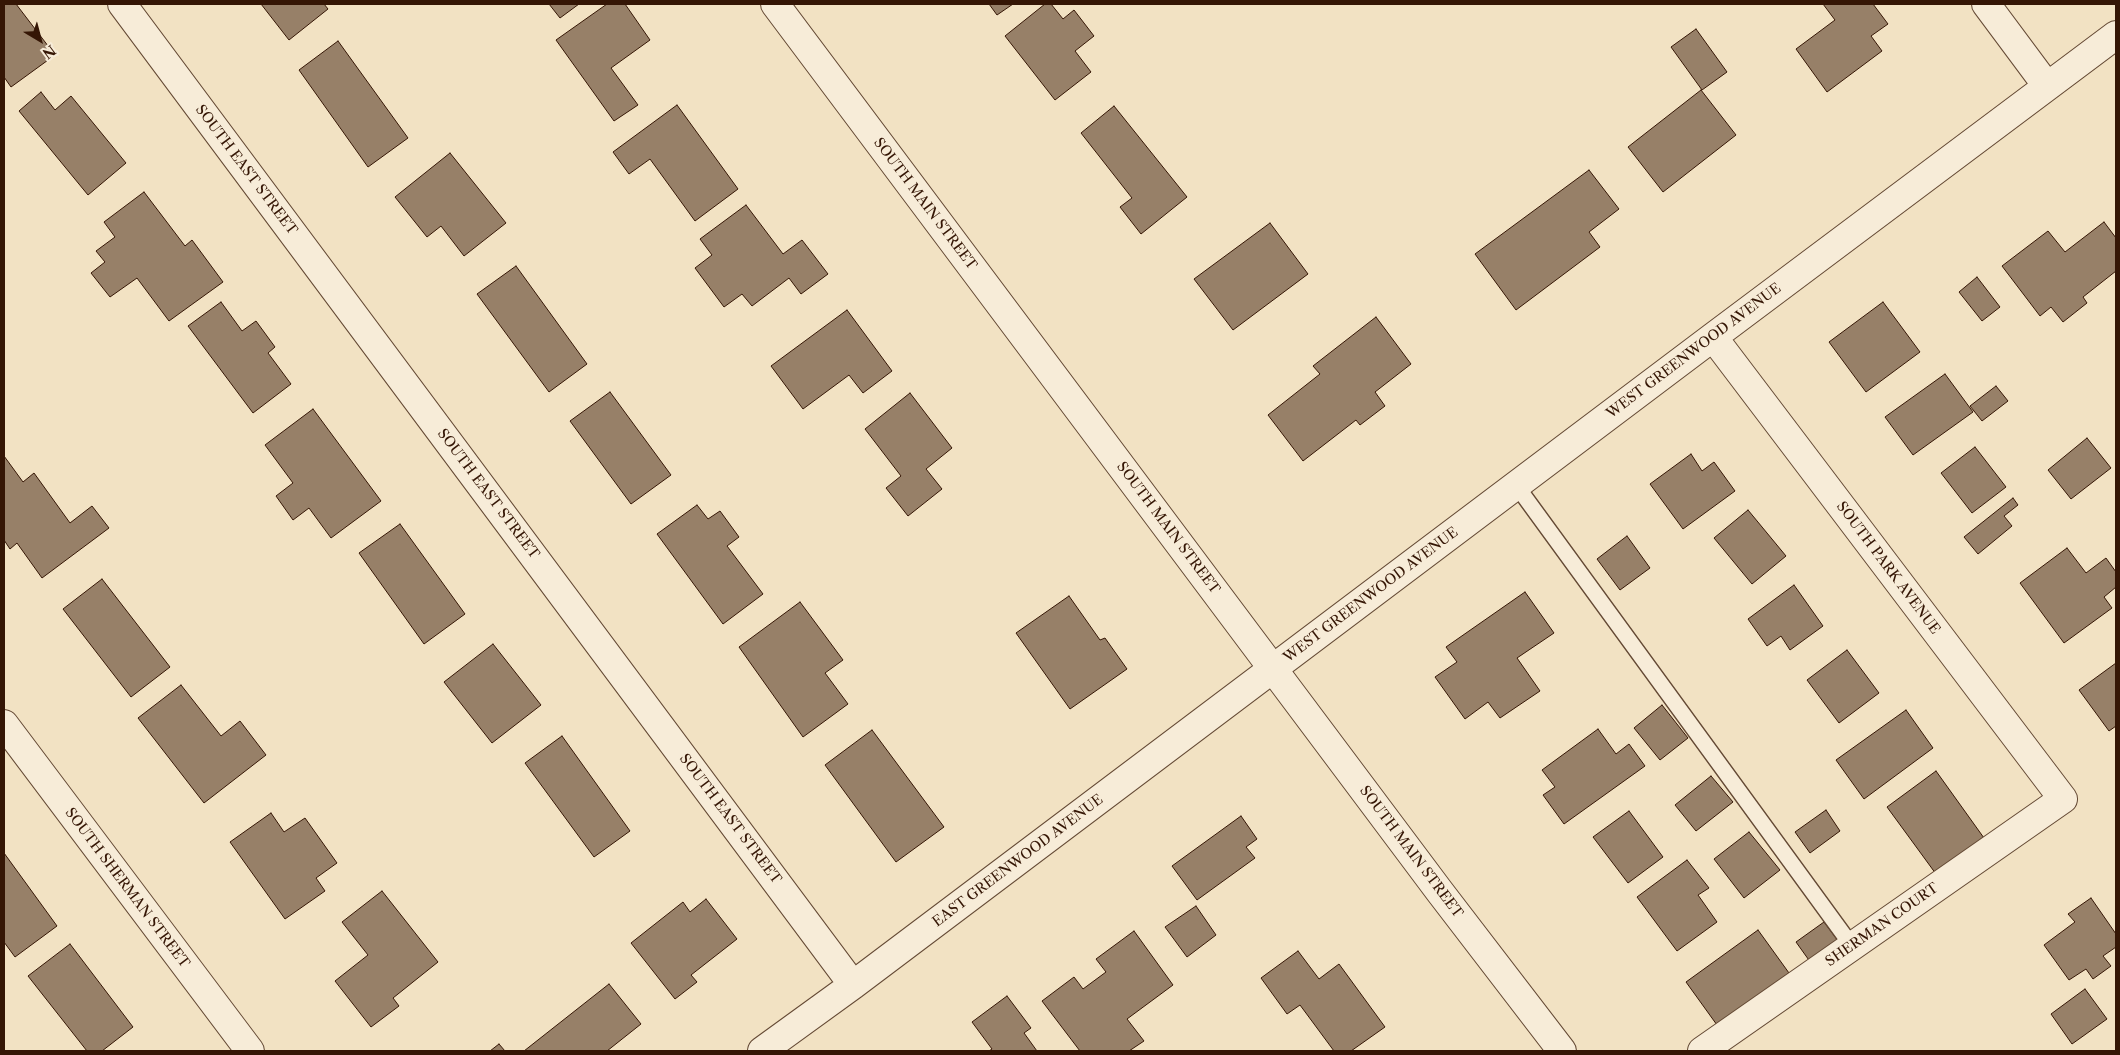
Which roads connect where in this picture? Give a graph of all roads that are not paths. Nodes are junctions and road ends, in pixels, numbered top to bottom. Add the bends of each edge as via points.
1 (122, 4) edge
2 (775, 4) edge
3 (1986, 4) edge
4 (2116, 35) edge
5 (2048, 86) junction
6 (1713, 336) junction
7 (1516, 485) junction
8 (1273, 669) junction
9 (4, 724) edge
10 (2064, 800) joint
11 (1852, 946) junction
12 (853, 985) junction
13 (250, 1051) edge
14 (762, 1051) edge
15 (1562, 1051) edge
16 (1702, 1051) edge

1 - 12 street, SOUTH EAST STREET
2 - 8 street, SOUTH MAIN STREET
3 - 5 street
4 - 5 street, WEST GREENWOOD AVENUE
5 - 6 street, WEST GREENWOOD AVENUE
6 - 7 street, WEST GREENWOOD AVENUE
6 - 10 street, SOUTH PARK AVENUE
7 - 8 street, WEST GREENWOOD AVENUE
7 - 11 lane
8 - 12 street, EAST GREENWOOD AVENUE
8 - 15 street, SOUTH MAIN STREET
9 - 13 street, SOUTH SHERMAN STREET
10 - 11 street, SHERMAN COURT
11 - 16 street, SHERMAN COURT
12 - 14 street, EAST GREENWOOD AVENUE

